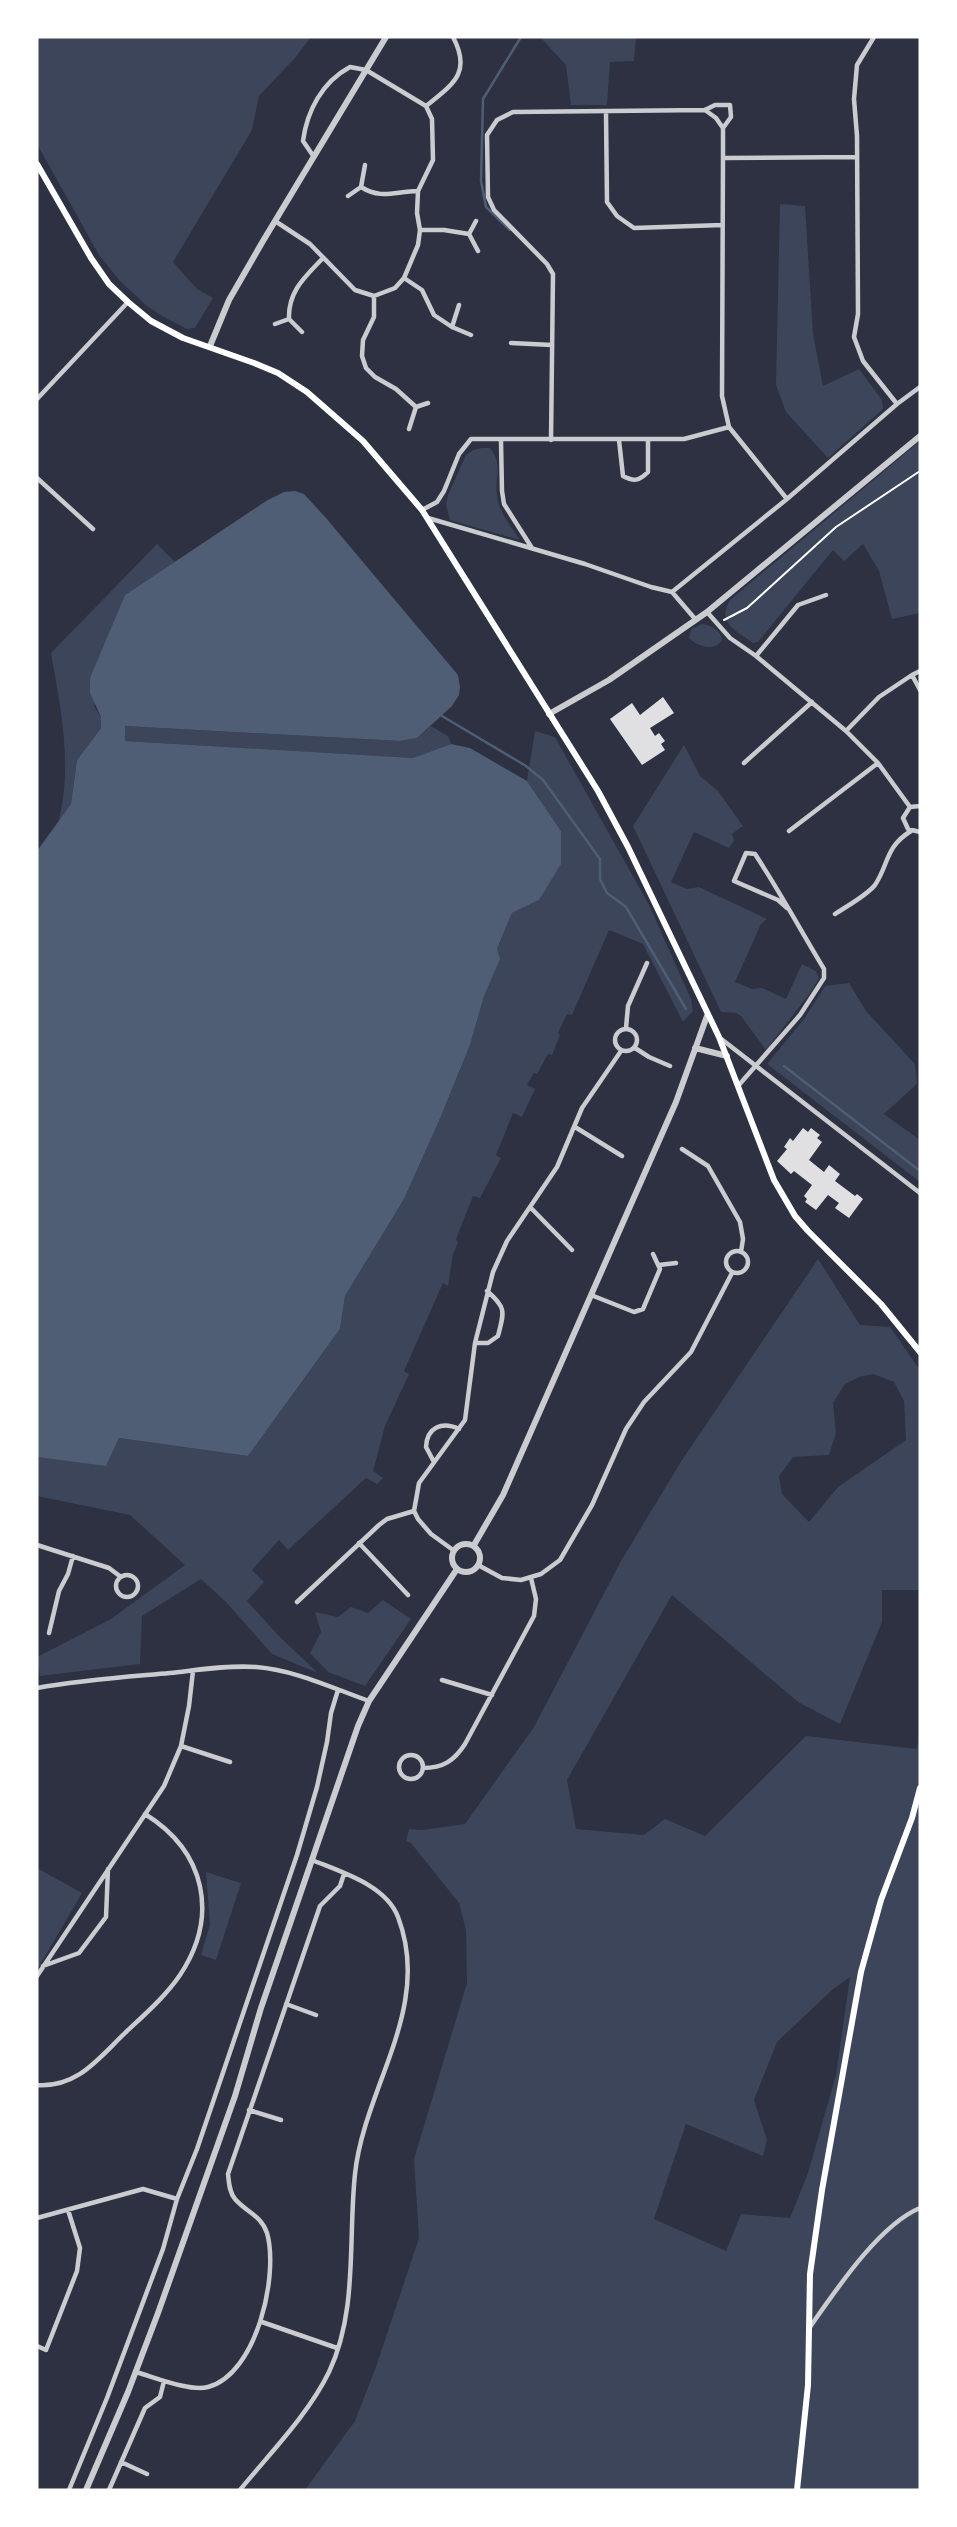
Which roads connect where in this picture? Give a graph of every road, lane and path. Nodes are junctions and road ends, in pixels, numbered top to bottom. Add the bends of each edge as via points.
1 (386, 37) edge
2 (454, 37) edge
3 (874, 37) edge
4 (366, 70) junction
5 (426, 106) junction
6 (705, 110) junction
7 (606, 113) junction
8 (723, 128) junction
9 (314, 157) junction
10 (856, 157) junction
11 (723, 159) junction
12 (37, 164) edge
13 (365, 165) dead end
14 (361, 187) junction
15 (418, 191) junction
16 (348, 196) dead end
17 (275, 221) junction
18 (476, 221) dead end
19 (722, 225) junction
20 (421, 230) junction
21 (469, 234) junction
22 (478, 251) dead end
23 (323, 258) junction
24 (404, 278) junction
25 (374, 296) junction
26 (128, 302) junction
27 (459, 305) dead end
28 (289, 319) junction
29 (275, 324) dead end
30 (452, 327) junction
31 (302, 332) dead end
32 (471, 335) dead end
33 (511, 343) dead end
34 (552, 345) junction
35 (210, 346) junction
36 (920, 387) edge
37 (37, 399) edge
38 (428, 403) dead end
39 (897, 404) junction
40 (416, 407) junction
41 (729, 427) junction
42 (408, 429) dead end
43 (920, 436) edge
44 (551, 440) junction
45 (619, 440) junction
46 (501, 441) junction
47 (648, 441) junction
48 (920, 471) edge
49 (37, 478) edge
50 (787, 499) junction
51 (422, 510) junction
52 (428, 518) junction
53 (93, 529) dead end
54 (532, 548) junction
55 (672, 592) junction
56 (826, 595) dead end
57 (707, 612) junction
58 (696, 620) junction
59 (716, 622) junction
60 (756, 656) junction
61 (920, 671) edge
62 (912, 675) junction
63 (920, 690) edge
64 (812, 702) junction
65 (549, 714) junction
66 (846, 731) junction
67 (878, 763) junction
68 (744, 764) dead end
69 (920, 806) edge
70 (910, 807) junction
71 (789, 831) dead end
72 (911, 831) junction
73 (920, 832) edge
74 (787, 908) junction
75 (835, 914) dead end
76 (647, 963) dead end
77 (707, 1016) junction
78 (626, 1028) junction
79 (719, 1037) junction
80 (635, 1048) junction
81 (695, 1048) junction
82 (621, 1051) junction
83 (727, 1056) junction
84 (670, 1066) dead end
85 (757, 1067) junction
86 (738, 1086) junction
87 (575, 1127) junction
88 (682, 1149) dead end
89 (622, 1156) dead end
90 (920, 1193) edge
91 (530, 1207) junction
92 (572, 1250) dead end
93 (741, 1252) junction
94 (653, 1254) dead end
95 (676, 1263) dead end
96 (659, 1265) junction
97 (732, 1273) junction
98 (487, 1292) junction
99 (591, 1295) junction
100 (475, 1343) junction
101 (920, 1352) edge
102 (459, 1429) junction
103 (434, 1461) junction
104 (414, 1511) junction
105 (359, 1543) junction
106 (37, 1545) edge
107 (474, 1545) junction
108 (453, 1550) junction
109 (72, 1556) junction
110 (478, 1565) junction
111 (457, 1569) junction
112 (121, 1577) junction
113 (531, 1578) junction
114 (408, 1595) dead end
115 (297, 1602) dead end
116 (49, 1633) dead end
117 (193, 1671) junction
118 (442, 1680) dead end
119 (37, 1688) edge
120 (338, 1690) junction
121 (492, 1695) junction
122 (369, 1702) junction
123 (181, 1746) junction
124 (230, 1762) dead end
125 (423, 1768) junction
126 (920, 1788) edge
127 (145, 1814) junction
128 (312, 1860) junction
129 (108, 1869) junction
130 (344, 1874) junction
131 (42, 1966) junction
132 (37, 1976) edge
133 (286, 2004) junction
134 (316, 2015) dead end
135 (37, 2085) edge
136 (249, 2110) junction
137 (281, 2120) dead end
138 (177, 2199) junction
139 (920, 2208) edge
140 (68, 2210) junction
141 (37, 2218) edge
142 (262, 2322) junction
143 (810, 2327) junction
144 (37, 2346) edge
145 (337, 2348) junction
146 (136, 2372) junction
147 (164, 2381) junction
148 (121, 2462) junction
149 (147, 2474) dead end
150 (69, 2490) edge
151 (86, 2490) edge
152 (109, 2490) edge
153 (240, 2490) edge
154 (797, 2490) edge

1 - 4 street
2 - 5 street via 463,59 458,74
3 - 10 street via 857,65
4 - 5 street
4 - 9 street
4 - 9 street via 350,67 324,87 305,122 303,141
5 - 15 street via 434,130 433,160
6 - 7 street
6 - 8 street
6 - 8 street via 730,104 730,117
7 - 19 street via 607,202 617,216 634,228
7 - 34 street via 513,112 497,120 487,135 488,197 494,210 553,274
8 - 11 street
9 - 17 street
10 - 11 street
10 - 39 street via 858,314 854,337 863,361
11 - 19 street
12 - 26 main road via 91,258
13 - 14 street
14 - 15 street via 383,195
14 - 16 street
15 - 20 street
17 - 23 street via 302,237
17 - 35 street via 229,300
18 - 21 street
19 - 41 street via 723,396
20 - 21 street
20 - 24 street
21 - 22 street
23 - 25 street via 355,290
23 - 28 street via 297,285 288,304
24 - 25 street via 395,288
24 - 30 street via 422,290 434,315
25 - 40 street via 374,317 363,340 366,368
26 - 35 main road via 151,321
26 - 37 street
27 - 30 street
28 - 29 street
28 - 31 street
30 - 32 street
33 - 34 street
34 - 44 street
35 - 51 main road via 278,373 307,392 369,448
36 - 39 street
38 - 40 street
39 - 50 street
40 - 42 street
41 - 47 street via 684,439
41 - 50 street
43 - 57 street
44 - 45 street
44 - 46 street
45 - 47 street
45 - 47 street via 623,476 632,481 648,472
46 - 51 street via 471,439 437,502
46 - 54 street via 504,504
48 - 59 path via 836,527 747,608
49 - 53 street
50 - 55 street
51 - 52 main road
52 - 54 street
52 - 65 main road
54 - 55 street
55 - 58 street
56 - 60 street via 797,605
57 - 58 street
57 - 59 street
58 - 65 street via 609,680
59 - 60 street
60 - 64 street
61 - 62 street
62 - 63 street
62 - 66 street via 879,697
64 - 66 street
64 - 68 street
65 - 77 main road via 628,847
66 - 67 street
67 - 70 street
67 - 71 street
69 - 70 street
70 - 72 street via 904,822
72 - 73 street
72 - 75 street via 888,854 874,886
74 - 74 street via 734,881 746,853 755,854
74 - 85 street via 824,969 824,978
76 - 78 street via 628,1006
77 - 79 main road
77 - 81 street
78 - 80 street via 636,1034
78 - 82 street via 614,1038
79 - 83 main road
79 - 85 street
80 - 82 street
80 - 84 street
81 - 83 street
81 - 99 street
82 - 87 street via 582,1108
83 - 86 main road
85 - 86 street
85 - 90 street
86 - 101 main road via 774,1180 794,1216 881,1304
87 - 89 street
87 - 91 street via 557,1167
88 - 93 street via 708,1166 740,1222
91 - 92 street
91 - 98 street via 507,1241
93 - 97 street via 730,1253 726,1259
93 - 97 street via 748,1260 747,1267 739,1274
94 - 96 street
95 - 96 street
96 - 99 street via 643,1309 634,1312
97 - 113 street via 691,1352 644,1402 626,1429 597,1496 566,1551 550,1568
98 - 100 street
98 - 100 street via 501,1303 504,1314 498,1336 488,1343
99 - 107 street via 502,1499
100 - 102 street via 469,1408
102 - 103 street
102 - 103 street via 444,1424 430,1432 426,1447
103 - 104 street via 419,1483
104 - 105 street via 387,1519
104 - 108 street via 431,1534
105 - 114 street
105 - 115 street
106 - 109 street
107 - 108 street via 460,1544
107 - 110 street via 480,1556
108 - 111 street
109 - 112 street via 109,1568
109 - 116 street
110 - 111 street via 466,1572
110 - 113 street via 502,1578
111 - 122 street
112 - 112 street via 128,1575 136,1581 132,1595 125,1597 116,1590
113 - 121 street via 534,1616
117 - 119 street
117 - 120 street via 256,1667
117 - 123 street
118 - 121 street
120 - 122 street
120 - 138 street via 297,1855
121 - 125 street via 459,1753 445,1765
122 - 128 street
123 - 124 street
123 - 127 street via 164,1786
125 - 125 street via 412,1779 405,1777 400,1767 402,1760 412,1755
126 - 143 main road via 861,1972 820,2203 808,2306
127 - 129 street
127 - 135 street via 181,1846 203,1895 202,1923 191,1956 166,1993 80,2076 50,2086
128 - 130 street
128 - 146 street via 235,2096
129 - 131 street
129 - 131 street via 106,1917 79,1953
130 - 133 street via 340,1886 320,1906
130 - 145 street via 365,1884 391,1905 398,1917 407,1982 403,2016 361,2140 347,2311
131 - 132 street
133 - 134 street
133 - 136 street
136 - 137 street
136 - 142 street via 228,2174 235,2199 258,2217 269,2244
138 - 140 street via 143,2189
138 - 150 street via 163,2249
139 - 143 street via 897,2222 871,2248
140 - 141 street
140 - 144 street via 80,2248 77,2271 46,2350
142 - 145 street
142 - 147 street via 241,2361 214,2385 205,2389
143 - 154 main road
145 - 153 street via 311,2401
146 - 147 street
146 - 151 street
147 - 148 street via 160,2398 145,2407
148 - 149 street
148 - 152 street

